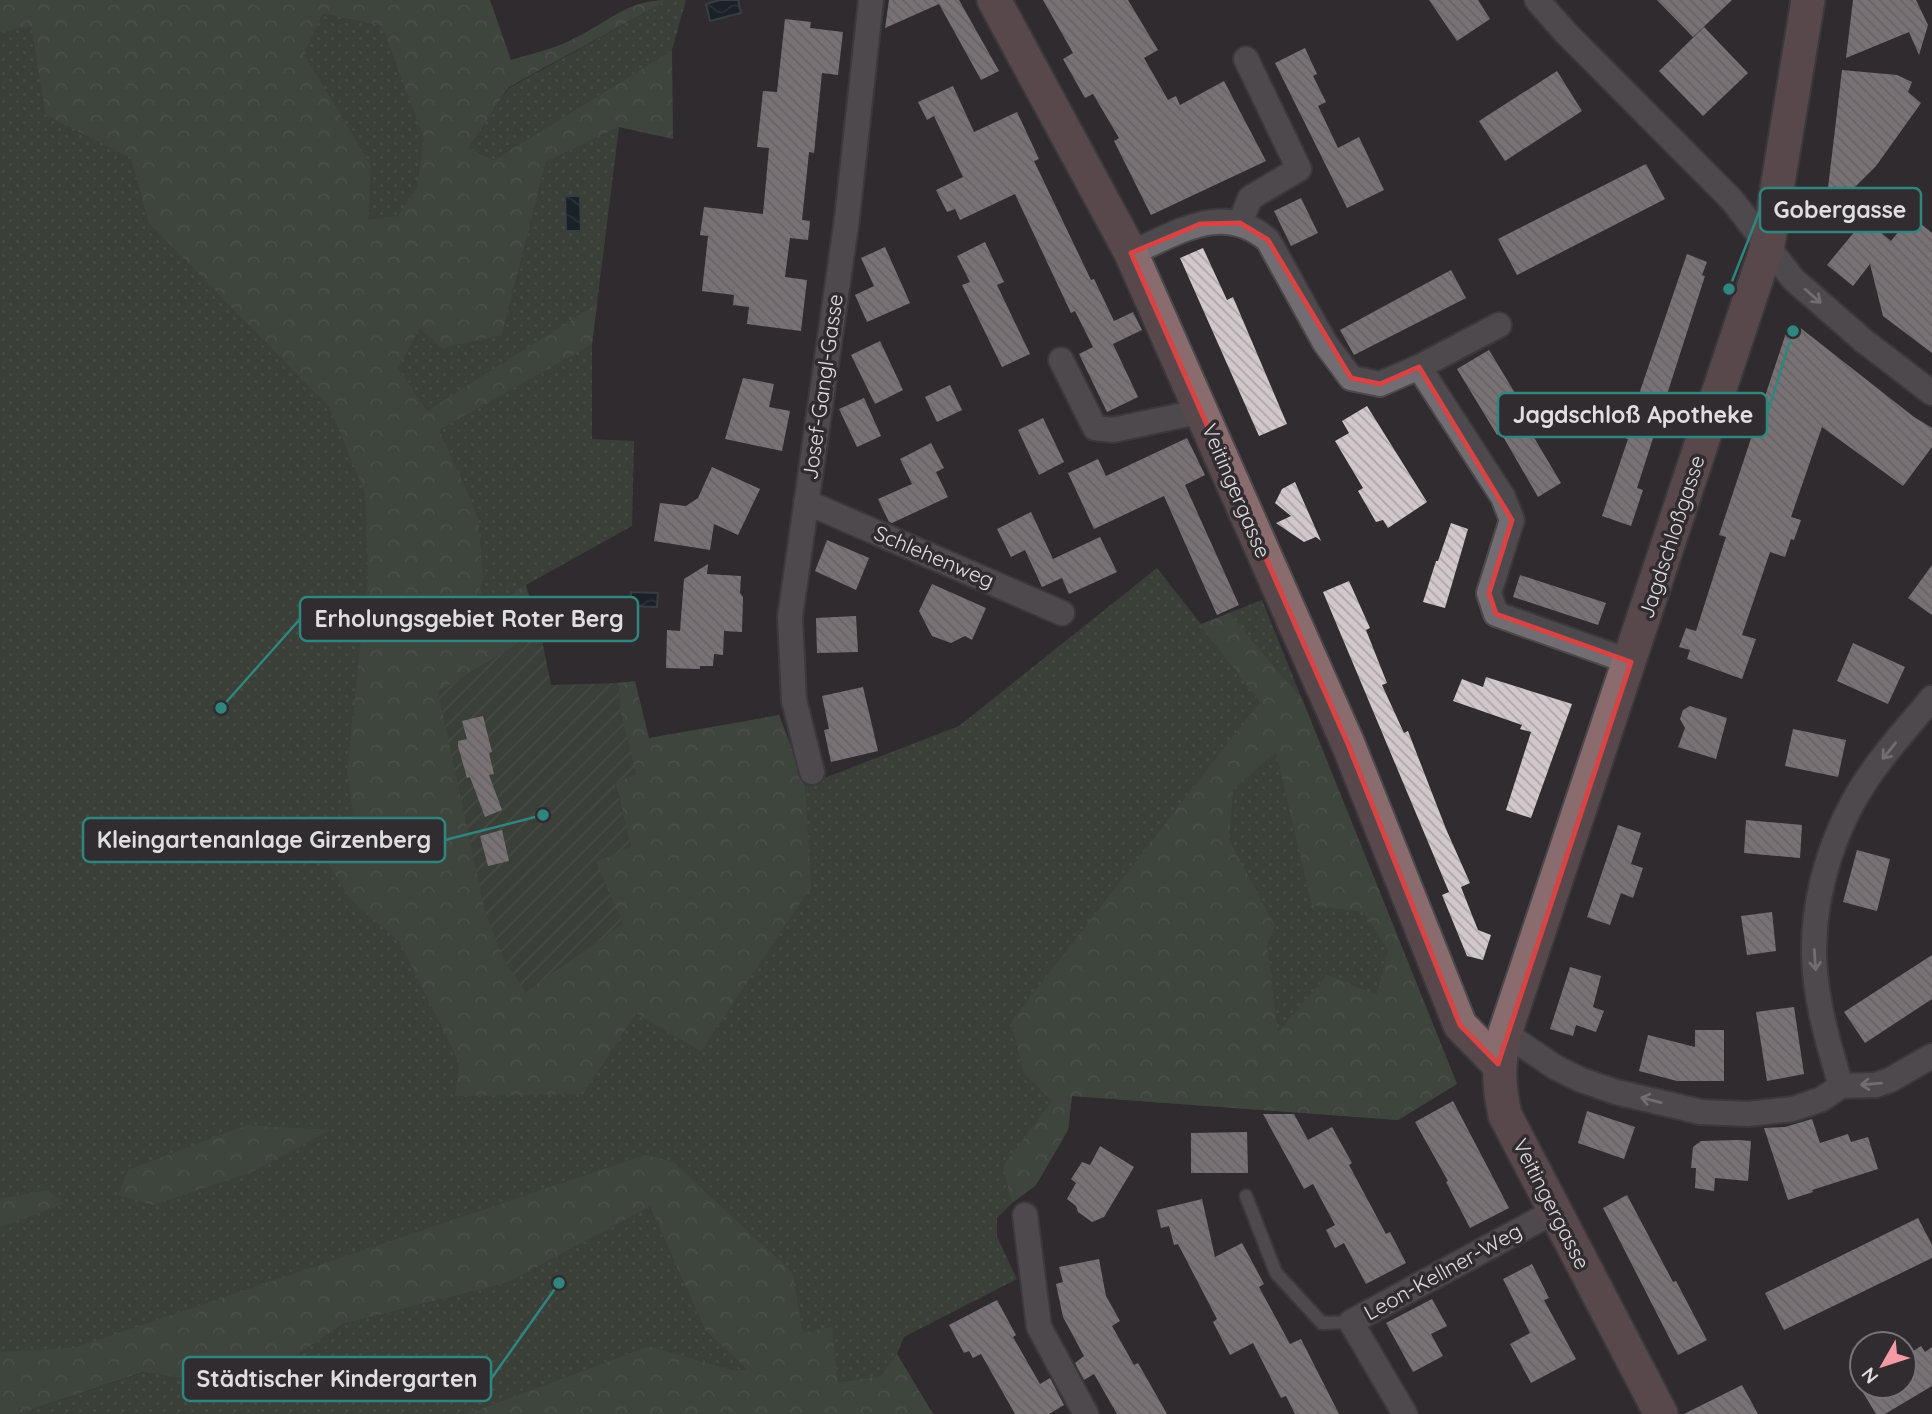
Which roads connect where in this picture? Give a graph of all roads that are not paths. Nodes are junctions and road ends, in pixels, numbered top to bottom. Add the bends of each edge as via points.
1 (871, 0) edge
2 (994, 0) edge
3 (1537, 0) edge
4 (1808, 0) edge
5 (1246, 59) dead end
6 (1240, 223) junction
7 (1769, 244) junction
8 (1131, 253) junction
9 (1499, 325) dead end
10 (1061, 359) dead end
11 (1419, 367) junction
12 (1932, 393) edge
13 (1202, 411) junction
14 (806, 502) junction
15 (1062, 613) dead end
16 (1631, 662) junction
17 (1932, 698) edge
18 (812, 772) dead end
19 (1502, 1049) junction
20 (1932, 1056) edge
21 (1841, 1086) junction
22 (1246, 1196) dead end
23 (1555, 1211) junction
24 (1025, 1215) dead end
25 (1351, 1322) junction
26 (1086, 1414) edge
27 (1405, 1414) edge
28 (1661, 1414) edge

1 - 14 street, Josef-Gangl-Gasse via 848,218
2 - 8 street, Veitingergasse
3 - 7 street via 1732,200
4 - 7 street, Jagdschloßgasse
5 - 6 street via 1299,169 1250,198
6 - 8 street via 1200,224
6 - 11 street via 1268,240 1325,343 1351,378 1380,384
7 -> 12 street via 1793,279
7 - 16 street, Jagdschloßgasse
8 - 13 street, Veitingergasse
9 - 11 street
10 - 13 street via 1095,428 1114,430
11 - 16 street via 1503,498 1512,520 1489,593 1496,614
13 - 19 street, Veitingergasse via 1348,744 1460,1025
14 - 15 street, Schlehenweg
14 - 18 street, Josef-Gangl-Gasse via 790,617 794,700
16 - 19 street, Jagdschloßgasse
17 -> 21 street via 1874,770 1844,818 1828,863 1814,956 1822,1019
21 -> 19 street via 1808,1105 1773,1113 1701,1112 1616,1092
19 - 23 street, Veitingergasse via 1499,1088 1505,1115
20 -> 21 street via 1875,1085
22 - 25 lane via 1276,1273 1322,1323
23 - 25 street, Leon-Kellner-Weg
23 - 28 street, Veitingergasse
24 - 26 street via 1039,1327
25 - 27 street, Leon-Kellner-Weg

